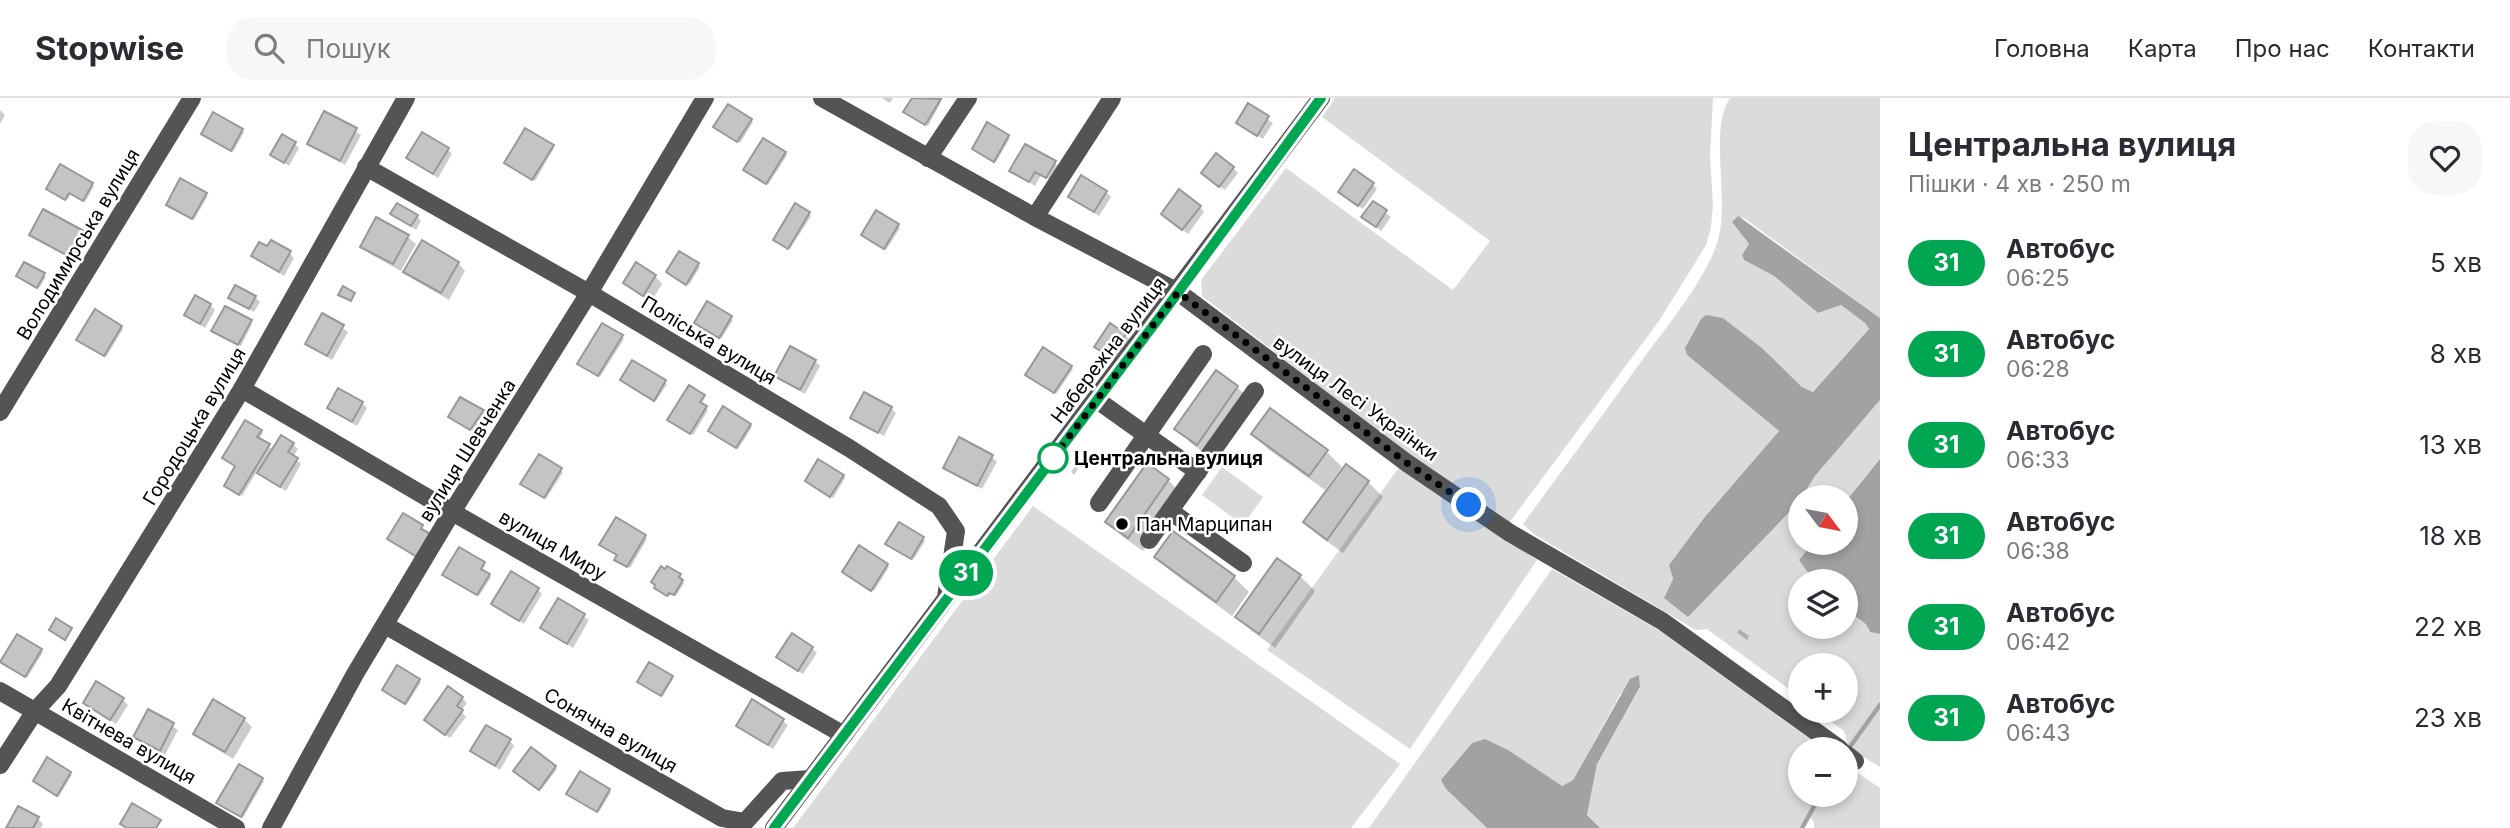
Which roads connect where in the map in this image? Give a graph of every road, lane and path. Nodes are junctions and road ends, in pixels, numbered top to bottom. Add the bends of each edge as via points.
1 (192, 98) edge
2 (406, 98) edge
3 (705, 98) edge
4 (822, 98) edge
5 (968, 98) edge
6 (1112, 98) edge
7 (1321, 98) edge
8 (928, 158) junction
9 (366, 167) junction
10 (1035, 216) junction
11 (1178, 292) junction
12 (589, 293) junction
13 (1203, 354) dead end
14 (242, 389) junction
15 (1255, 391) dead end
16 (1097, 400) junction
17 (0, 412) edge
18 (1146, 435) junction
19 (1198, 472) junction
20 (1099, 502) dead end
21 (1170, 511) junction
22 (452, 512) junction
23 (1149, 540) dead end
24 (1242, 563) dead end
25 (946, 601) junction
26 (385, 625) junction
27 (0, 691) edge
28 (35, 711) junction
29 (845, 735) junction
30 (1823, 737) edge
31 (0, 765) edge
32 (811, 779) junction
33 (236, 828) edge
34 (271, 828) edge
35 (774, 828) edge

1 - 17 street, Володимирська вулиця
2 - 9 street, Городоцька вулиця
3 - 12 street, вулиця Шевченка
4 - 8 street
5 - 8 street
6 - 10 street
7 - 11 street, Набережна вулиця
8 - 10 street
9 - 12 street, Поліська вулиця
9 - 14 street, Городоцька вулиця
10 - 11 street
11 - 16 street, Набережна вулиця
11 - 30 street, вулиця Лесі Українки via 1407,463 1510,533 1662,621
12 - 22 street, вулиця Шевченка
12 - 25 street, Поліська вулиця via 939,506 956,531
13 - 18 street
14 - 22 street, вулиця Миру
14 - 28 street, Городоцька вулиця via 58,687
15 - 19 street
16 - 18 street
16 - 25 street, Набережна вулиця
18 - 19 street
18 - 20 street
19 - 21 street
21 - 23 street
21 - 24 street
22 - 26 street, вулиця Шевченка
22 - 29 street, вулиця Миру
25 - 29 street, Набережна вулиця
26 - 32 street, Сонячна вулиця via 722,818 745,822 782,782
26 - 34 street, вулиця Шевченка
27 - 28 street, Квітнева вулиця
28 - 31 street, Городоцька вулиця
28 - 33 street, Квітнева вулиця
29 - 32 street, Набережна вулиця
32 - 35 street, Набережна вулиця

